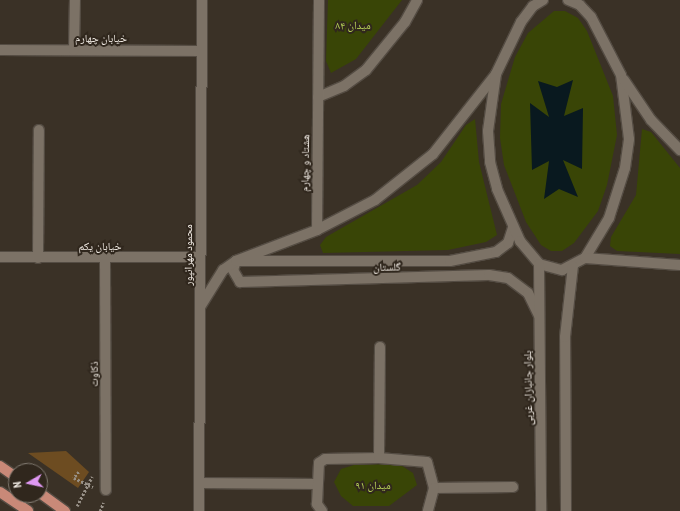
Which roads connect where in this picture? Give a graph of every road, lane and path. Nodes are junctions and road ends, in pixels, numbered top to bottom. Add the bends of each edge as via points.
1 (75, 0) edge
2 (202, 0) edge
3 (319, 0) edge
4 (417, 0) edge
5 (543, 0) edge
6 (568, 0) edge
7 (534, 3) edge
8 (580, 3) edge
9 (0, 50) edge
10 (74, 50) junction
11 (202, 51) junction
12 (496, 74) junction
13 (621, 75) junction
14 (318, 97) junction
15 (39, 130) dead end
16 (680, 150) edge
17 (513, 228) junction
18 (317, 230) junction
19 (0, 257) edge
20 (200, 257) junction
21 (38, 258) junction
22 (585, 258) junction
23 (105, 259) junction
24 (236, 261) junction
25 (539, 264) junction
26 (680, 265) edge
27 (573, 266) junction
28 (200, 307) junction
29 (539, 316) junction
30 (380, 347) dead end
31 (380, 458) junction
32 (79, 472) dead end
33 (92, 476) dead end
34 (199, 483) junction
35 (317, 484) junction
36 (86, 486) junction
37 (513, 487) dead end
38 (434, 488) junction
39 (106, 490) dead end
40 (0, 492) edge
41 (48, 499) edge
42 (28, 511) edge
43 (66, 511) edge
44 (75, 511) edge
45 (199, 511) edge
46 (322, 511) edge
47 (428, 511) edge
48 (541, 511) edge
49 (566, 511) edge

1 - 10 street
2 - 11 street, محمود مهرانپور
3 - 14 street, هشتاد و چهارم
4 - 14 street via 405,22 366,70 344,86
5 - 7 street
6 - 8 street
7 - 12 street via 521,22
8 - 13 street via 606,42
9 - 10 street, خیابان چهارم
10 - 11 street, خیابان چهارم
11 - 20 street, محمود مهرانپور
12 - 17 street via 488,131 490,162
12 - 18 street via 433,154 375,200
13 - 16 street via 651,120
13 - 22 street via 629,139 625,168 609,218
14 - 18 street, هشتاد و چهارم
15 - 21 street
17 - 24 street, گلستان via 508,243 496,252 450,261
17 - 25 street
18 - 24 street
19 - 21 street, خیابان یکم
20 - 23 street, خیابان یکم
20 - 28 street, محمود مهرانپور
21 - 23 street, خیابان یکم
22 - 26 street
22 - 27 street
23 - 39 street, ذکاوت
24 - 28 street via 223,270
24 - 29 street, گلستان via 233,270 240,282 488,275 508,278 528,293
25 - 27 street via 562,270
25 - 29 street, بلوار جانبازان غربی
27 - 49 street via 565,337
28 - 34 street, محمود مهرانپور
29 - 48 street, بلوار جانبازان غربی
30 - 31 street
31 - 35 street via 325,459 317,467
31 - 38 street via 427,462
32 - 36 path via 74,478
33 - 36 path
34 - 35 street
34 - 45 street, محمود مهرانپور
35 - 46 street via 317,504
36 - 44 path
37 - 38 street
38 - 47 street
40 - 42 main road
41 - 43 main road

